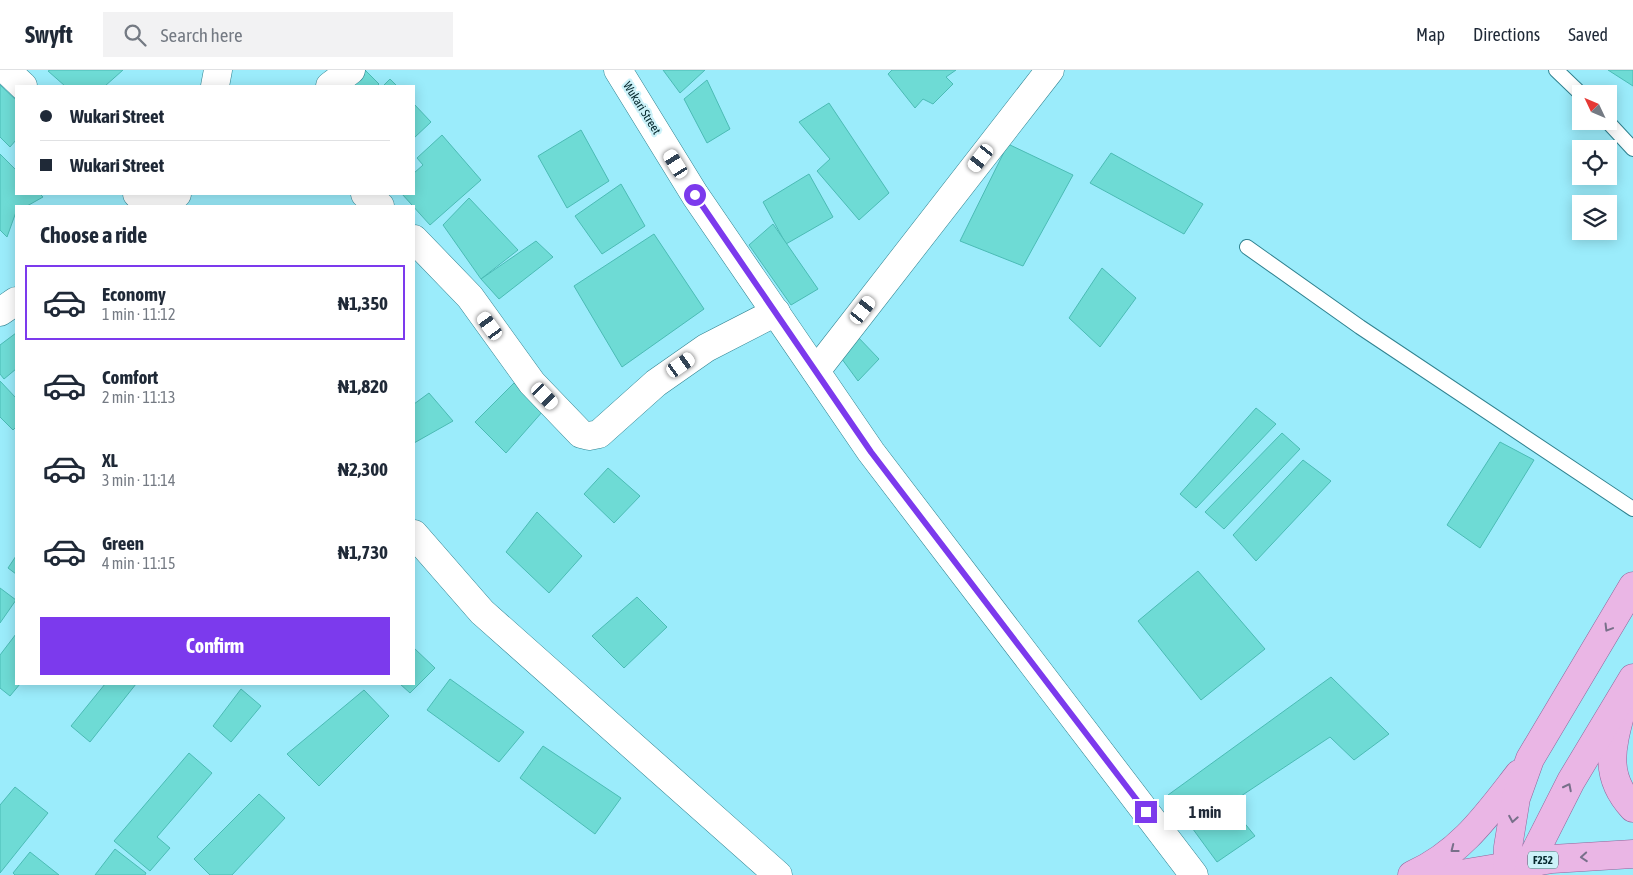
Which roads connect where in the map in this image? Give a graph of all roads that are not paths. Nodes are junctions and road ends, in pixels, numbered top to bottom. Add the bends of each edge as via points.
1 (6, 70) edge
2 (218, 70) edge
3 (351, 70) edge
4 (618, 70) edge
5 (1050, 70) edge
6 (1556, 70) edge
7 (22, 85) edge
8 (215, 85) edge
9 (331, 85) edge
10 (1572, 85) edge
11 (1615, 130) edge
12 (1633, 149) edge
13 (138, 195) edge
14 (176, 195) edge
15 (366, 195) edge
16 (149, 205) edge
17 (160, 205) edge
18 (379, 205) edge
19 (415, 240) edge
20 (1247, 247) dead end
21 (15, 302) edge
22 (0, 312) edge
23 (776, 312) junction
24 (816, 371) junction
25 (1633, 509) edge
26 (415, 535) edge
27 (1633, 586) edge
28 (1631, 682) edge
29 (1530, 759) junction
30 (1633, 808) edge
31 (1633, 854) edge
32 (1518, 869) edge
33 (778, 875) edge
34 (1194, 875) edge
35 (1412, 875) edge
36 (1455, 875) edge

1 - 7 street
2 - 8 street
3 - 9 street
4 - 23 street, Wukari Street via 695,195
5 - 24 street
6 - 10 lane
11 - 12 lane
13 - 16 street
14 - 17 street
15 - 18 street
19 - 23 street via 470,297 532,383 582,434 589,436 599,434 656,383 706,348
20 - 25 lane via 1360,327
21 - 22 street
23 - 24 street, Wukari Street
24 - 34 street, Wukari Street via 871,452
26 - 33 street via 482,612
27 -> 29 main road
28 - 30 main road via 1612,759 1616,782
32 -> 28 main road
29 -> 32 main road via 1516,798 1508,847
29 -> 35 main road via 1466,840
31 -> 32 main road, F252
32 - 36 main road, F252

